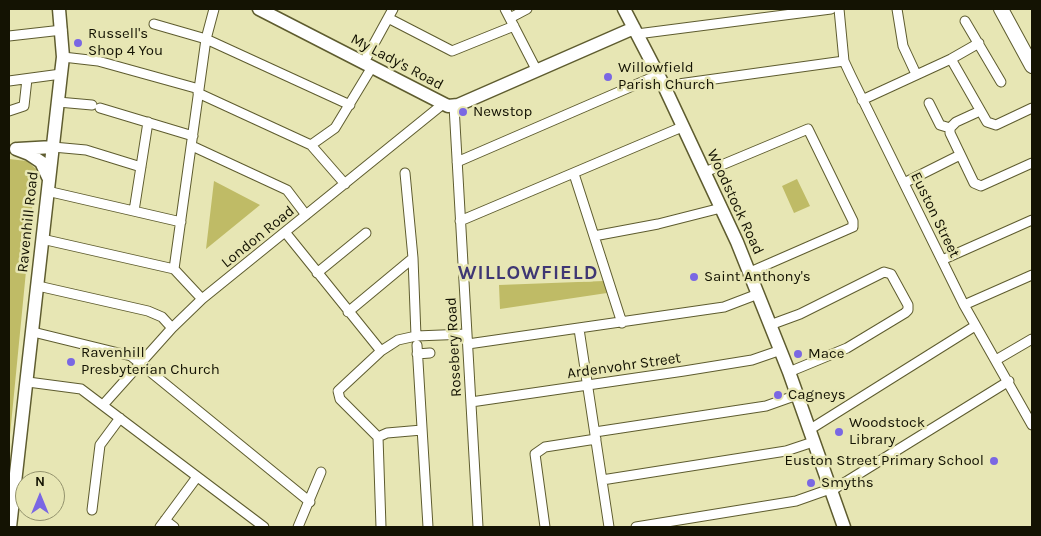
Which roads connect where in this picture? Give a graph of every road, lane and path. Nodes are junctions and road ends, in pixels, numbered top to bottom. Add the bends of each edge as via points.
1 (59, 9) edge
2 (214, 9) edge
3 (393, 9) edge
4 (505, 9) edge
5 (527, 9) edge
6 (624, 9) edge
7 (749, 9) edge
8 (831, 9) edge
9 (839, 9) edge
10 (897, 9) edge
11 (1001, 9) edge
12 (265, 10) edge
13 (388, 18) junction
14 (750, 20) junction
15 (965, 20) dead end
16 (512, 22) junction
17 (154, 24) dead end
18 (62, 30) junction
19 (636, 31) junction
20 (9, 36) edge
21 (206, 39) junction
22 (979, 43) junction
23 (63, 56) junction
24 (951, 59) junction
25 (844, 61) junction
26 (368, 64) junction
27 (1032, 66) edge
28 (538, 71) junction
29 (61, 74) junction
30 (916, 74) junction
31 (26, 79) junction
32 (9, 81) edge
33 (661, 81) junction
34 (1001, 82) dead end
35 (199, 91) junction
36 (862, 100) junction
37 (58, 102) junction
38 (929, 103) dead end
39 (350, 105) junction
40 (449, 105) junction
41 (1032, 108) edge
42 (9, 111) edge
43 (980, 112) junction
44 (148, 122) junction
45 (680, 122) junction
46 (950, 128) junction
47 (193, 136) junction
48 (311, 145) junction
49 (192, 146) junction
50 (53, 147) junction
51 (13, 150) edge
52 (960, 155) junction
53 (457, 162) junction
54 (1032, 164) edge
55 (141, 167) junction
56 (705, 172) junction
57 (405, 173) dead end
58 (574, 174) junction
59 (904, 183) junction
60 (345, 184) junction
61 (48, 185) junction
62 (721, 208) junction
63 (134, 212) junction
64 (306, 215) junction
65 (1032, 220) edge
66 (460, 221) junction
67 (181, 222) junction
68 (285, 232) junction
69 (366, 233) dead end
70 (594, 236) junction
71 (42, 239) junction
72 (413, 258) junction
73 (942, 260) junction
74 (174, 269) junction
75 (750, 272) junction
76 (317, 273) junction
77 (1032, 275) edge
78 (38, 286) junction
79 (758, 294) junction
80 (202, 299) junction
81 (964, 305) junction
82 (348, 312) junction
83 (622, 323) junction
84 (770, 325) junction
85 (975, 326) junction
86 (172, 328) junction
87 (579, 329) junction
88 (33, 332) junction
89 (467, 339) junction
90 (1032, 339) edge
91 (416, 345) junction
92 (781, 350) junction
93 (381, 351) junction
94 (430, 353) dead end
95 (996, 360) junction
96 (140, 363) junction
97 (789, 372) junction
98 (1009, 381) junction
99 (28, 382) junction
100 (588, 385) junction
101 (797, 396) junction
102 (470, 402) junction
103 (103, 405) junction
104 (120, 418) junction
105 (1032, 425) edge
106 (422, 430) junction
107 (595, 436) junction
108 (811, 436) junction
109 (378, 437) junction
110 (321, 472) dead end
111 (198, 477) junction
112 (602, 480) junction
113 (831, 492) junction
114 (310, 502) junction
115 (92, 510) dead end
116 (842, 523) edge
117 (162, 524) edge
118 (10, 527) edge
119 (174, 527) edge
120 (264, 527) edge
121 (298, 527) edge
122 (381, 527) edge
123 (428, 527) edge
124 (478, 527) edge
125 (545, 527) edge
126 (609, 527) edge
127 (636, 527) edge

1 - 18 street, Ravenhill Road
2 - 21 street
3 - 13 street
4 - 16 street
5 - 16 street
6 - 19 street, Woodstock Road
7 - 14 street
8 - 14 street
9 - 25 street, Euston Street
10 - 30 street via 903,46
11 - 27 main road
12 - 26 street, My Lady's Road
13 - 16 street via 452,51
13 - 26 street
14 - 19 street
15 - 22 street
16 - 28 street
17 - 21 street
18 - 20 street
18 - 23 street, Ravenhill Road
19 - 28 street, My Lady's Road
19 - 33 street, Woodstock Road
21 - 35 street
21 - 39 street
22 - 24 street
22 - 34 street
23 - 29 street, Ravenhill Road
23 - 35 street via 98,60
24 - 30 street
24 - 43 street
25 - 33 street
25 - 36 street, Euston Street
26 - 39 street
26 - 40 street, My Lady's Road
28 - 40 street, My Lady's Road
29 - 31 street
29 - 37 street, Ravenhill Road
30 - 36 street
31 - 32 street
31 - 42 street via 24,106
33 - 45 street, Woodstock Road
33 - 53 street
35 - 47 street
35 - 48 street
36 - 59 street, Euston Street
37 - 44 street via 96,106
37 - 50 street, Ravenhill Road
38 - 46 street via 940,125
39 - 48 street via 335,128
40 - 53 street, Rosebery Road
40 - 60 street, London Road
41 - 43 street via 996,125 987,122
43 - 46 street
44 - 47 street
44 - 55 street
45 - 56 street, Woodstock Road
45 - 58 street
46 - 52 street
47 - 49 street
48 - 60 street
49 - 64 street via 287,190
49 - 67 street
50 - 51 street
50 - 55 street via 86,150
50 - 61 street, Ravenhill Road
51 - 61 street via 41,162
52 - 54 street via 978,186
52 - 59 street
53 - 66 street, Rosebery Road
55 - 63 street
56 - 62 street, Woodstock Road
56 - 75 street via 808,129 853,221 853,227
57 - 72 street
58 - 66 street
58 - 70 street
59 - 73 street, Euston Street
60 - 64 street, London Road
61 - 63 street
61 - 71 street, Ravenhill Road
62 - 70 street
62 - 75 street, Woodstock Road
63 - 67 street
64 - 68 street, London Road
65 - 73 street
66 - 89 street, Rosebery Road
67 - 74 street
68 - 76 street
68 - 80 street, London Road
69 - 76 street
70 - 83 street
71 - 74 street
71 - 78 street, Ravenhill Road
72 - 82 street
72 - 91 street
73 - 81 street, Euston Street
74 - 80 street
75 - 79 street, Woodstock Road
76 - 82 street
77 - 81 street
78 - 86 street via 148,311 162,317
78 - 88 street, Ravenhill Road
79 - 83 street via 733,305
79 - 84 street, Woodstock Road
80 - 86 street, London Road
81 - 85 street, Euston Street
82 - 93 street
83 - 87 street
84 - 92 street, Woodstock Road
84 - 97 street via 800,314 884,272 892,274 908,306 905,313 847,348
85 - 95 street, Euston Street
85 - 108 street
86 - 96 street, London Road
87 - 89 street
87 - 100 street
88 - 96 street via 131,356
88 - 99 street, Ravenhill Road
89 - 91 street
89 - 102 street, Rosebery Road
90 - 95 street
91 - 93 street via 398,340
91 - 94 street
91 - 106 street
92 - 97 street, Woodstock Road
92 - 100 street, Ardenvohr Street via 752,360
93 - 109 street via 338,390 344,404
95 - 98 street, Euston Street
96 - 103 street, London Road
96 - 114 street
97 - 101 street, Woodstock Road
98 - 105 street, Euston Street
98 - 113 street
99 - 103 street via 74,386
99 - 118 street, Ravenhill Road
100 - 102 street, Ardenvohr Street
100 - 107 street
101 - 107 street via 766,406
101 - 108 street, Woodstock Road
102 - 124 street, Rosebery Road
103 - 104 street
104 - 111 street
104 - 115 street via 100,446
106 - 109 street via 387,433
106 - 123 street
107 - 112 street
107 - 125 street via 538,450 535,458
108 - 112 street via 786,450
108 - 113 street, Woodstock Road
109 - 122 street
110 - 114 street
111 - 117 street
111 - 120 street
112 - 126 street
113 - 116 street, Woodstock Road
113 - 127 street via 796,501
114 - 121 street
117 - 119 street

